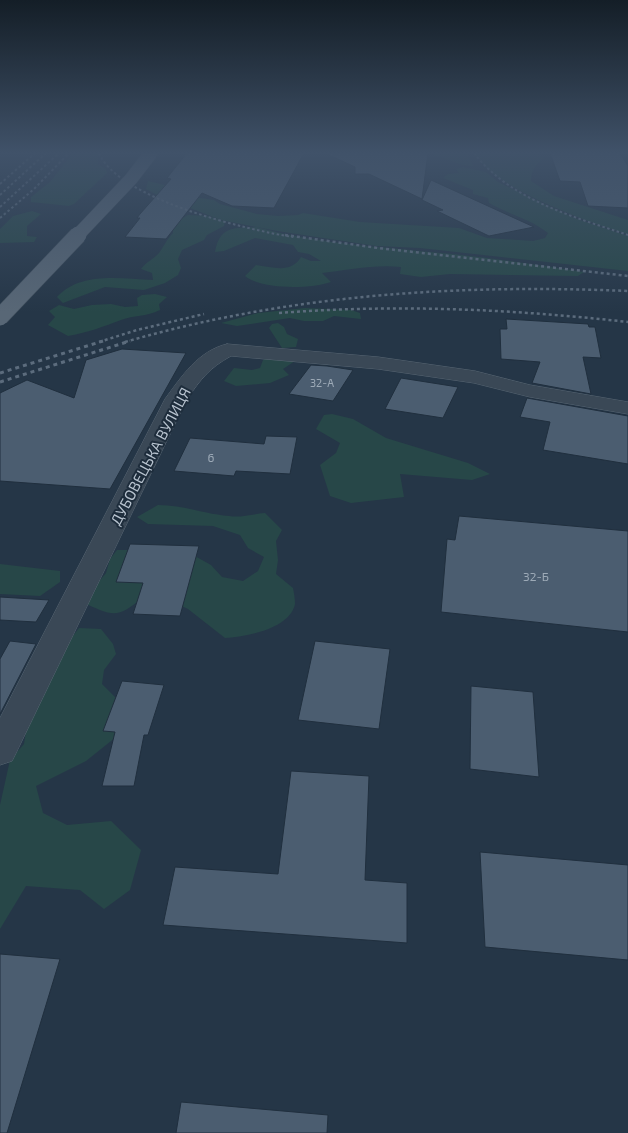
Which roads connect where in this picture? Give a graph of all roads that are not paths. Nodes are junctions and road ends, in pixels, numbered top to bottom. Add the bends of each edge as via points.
1 (106, 206) edge
2 (0, 318) edge
3 (628, 408) edge
4 (0, 751) edge

1 - 2 main road, bridge
3 - 4 street, ДУБОВЕЦЬКА ВУЛИЦЯ via 530,391 475,377 378,363 227,350 206,361 176,399

